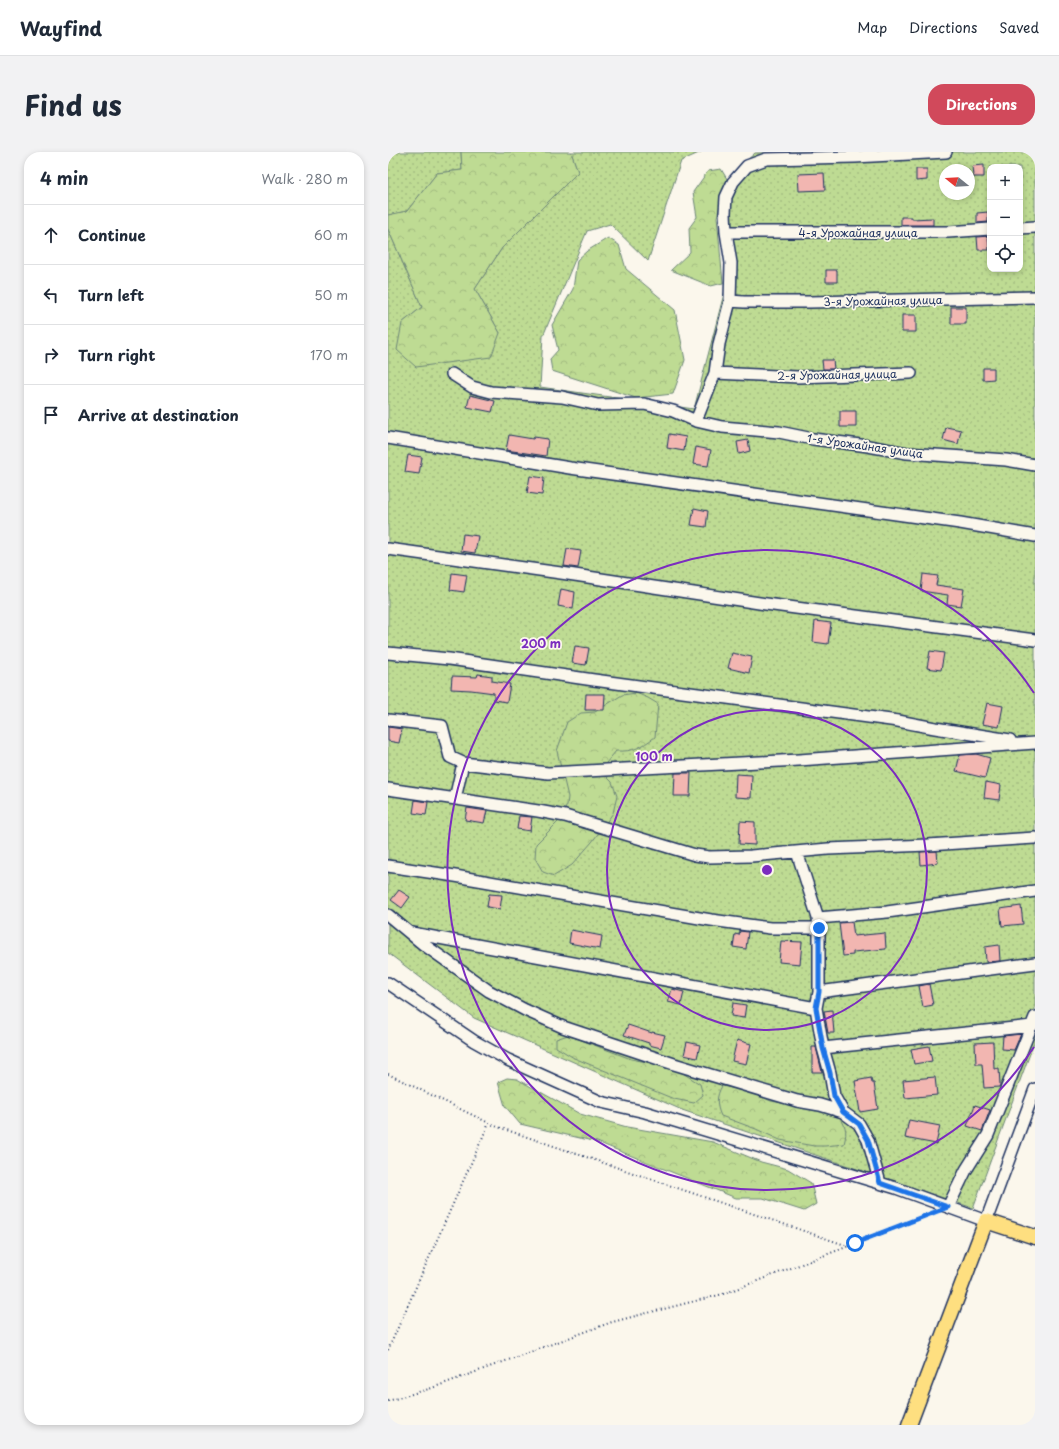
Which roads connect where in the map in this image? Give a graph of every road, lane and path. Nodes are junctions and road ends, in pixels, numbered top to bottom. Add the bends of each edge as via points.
1 (946, 152) edge
2 (1035, 227) edge
3 (1023, 228) edge
4 (987, 230) edge
5 (726, 232) junction
6 (1035, 297) edge
7 (730, 301) junction
8 (715, 373) junction
9 (911, 373) dead end
10 (452, 374) dead end
11 (696, 421) junction
12 (388, 438) edge
13 (1035, 465) edge
14 (1035, 536) edge
15 (388, 549) edge
16 (1035, 640) edge
17 (388, 653) edge
18 (388, 720) edge
19 (1031, 743) edge
20 (463, 763) junction
21 (388, 789) edge
22 (455, 799) junction
23 (1035, 838) edge
24 (797, 852) junction
25 (388, 866) edge
26 (1035, 891) edge
27 (388, 915) edge
28 (819, 923) junction
29 (409, 932) junction
30 (1035, 963) edge
31 (388, 983) edge
32 (819, 992) junction
33 (816, 1008) junction
34 (1033, 1022) edge
35 (823, 1048) junction
36 (388, 1074) edge
37 (1035, 1089) edge
38 (843, 1112) junction
39 (489, 1123) junction
40 (880, 1183) junction
41 (948, 1207) junction
42 (986, 1222) junction
43 (1035, 1237) edge
44 (855, 1243) junction
45 (388, 1350) edge
46 (388, 1401) edge
47 (909, 1425) edge

1 - 5 street via 766,159 747,166 732,182 726,197
2 - 3 street
4 - 5 street, 4-я Урожайная улица
5 - 7 street via 730,263
6 - 7 street, 3-я Урожайная улица via 810,302
7 - 8 street
8 - 9 street, 2-я Урожайная улица via 798,377
8 - 11 street
10 - 11 street, 1-я Урожайная улица via 472,387 491,392 562,397 598,405 644,404 669,410
11 - 13 street, 1-я Урожайная улица via 722,427 779,432 907,453 1006,460
12 - 14 street via 570,468
15 - 16 street
17 - 19 street via 449,659 898,721
18 - 20 street via 442,726 450,757
19 - 20 street via 799,760 548,773
20 - 22 street
21 - 22 street
22 - 24 street via 566,816 695,855 751,856
23 - 24 street
24 - 28 street
25 - 28 street via 770,928
26 - 28 street
27 - 29 street
28 - 32 street
29 - 33 street
29 - 38 street via 489,991 563,1027 674,1064
30 - 32 street
31 - 40 street via 474,1041 508,1060 601,1102 645,1112
32 - 33 street
33 - 35 street
34 - 35 street
34 - 41 street via 988,1135 966,1170
35 - 38 street via 834,1096
36 - 39 path
37 - 42 street
38 - 40 street via 859,1124 868,1140
39 - 44 path via 848,1246
39 - 45 path
40 - 41 street
41 - 42 street
41 - 44 path
42 - 43 main road
42 - 47 main road
44 - 46 path via 723,1294 612,1322 432,1388

